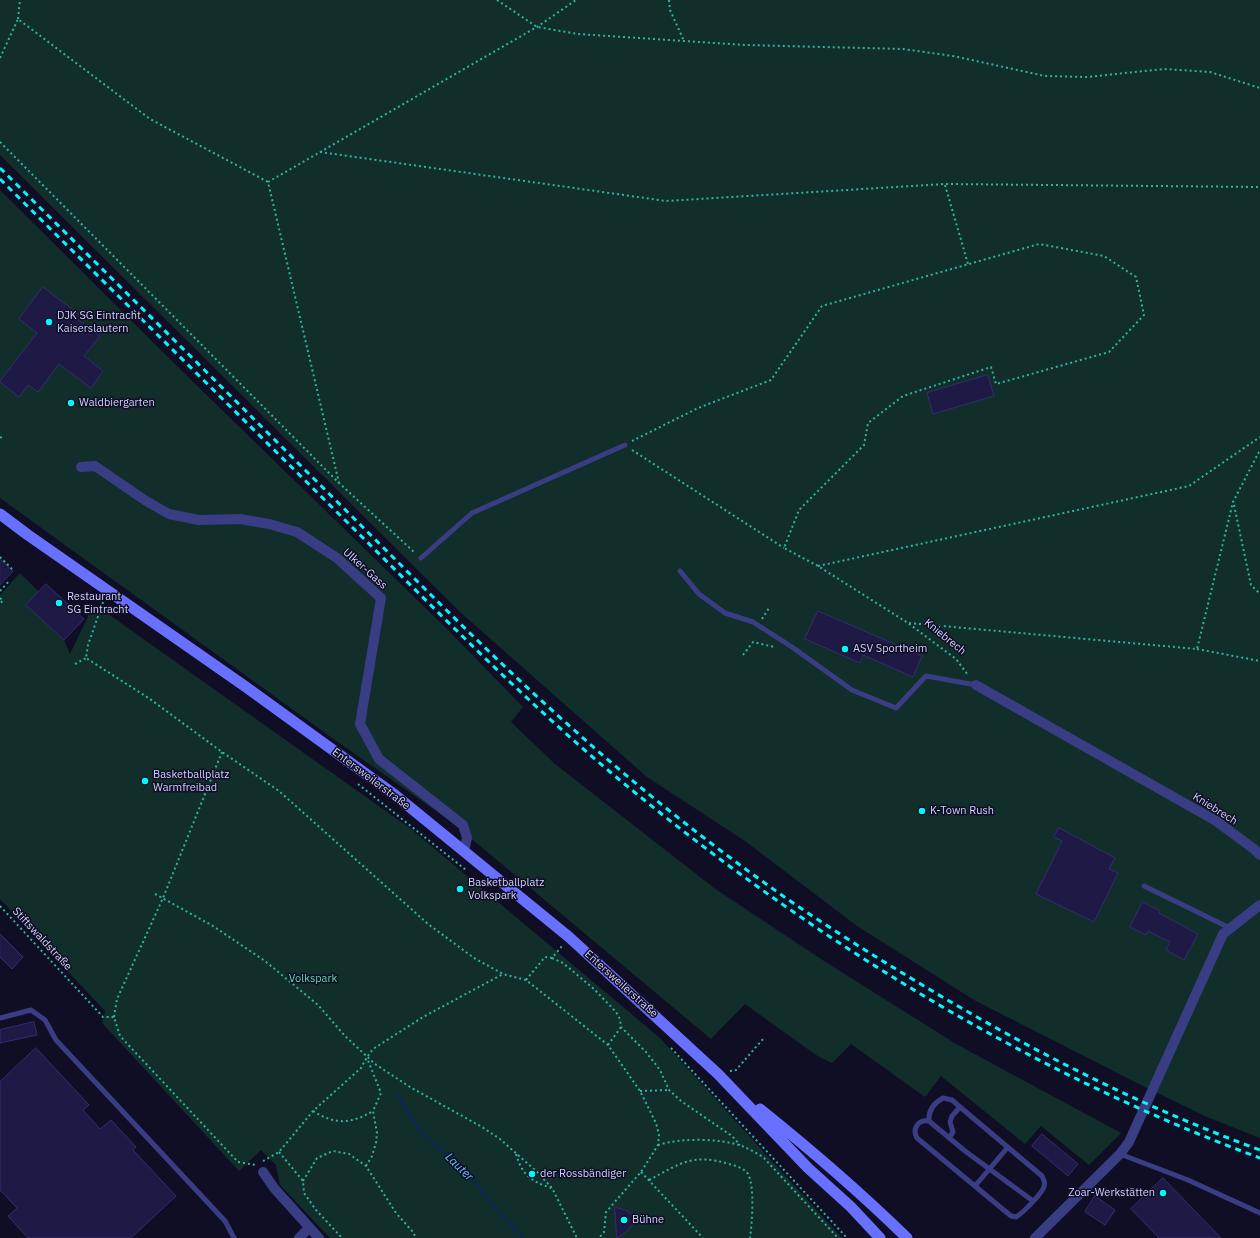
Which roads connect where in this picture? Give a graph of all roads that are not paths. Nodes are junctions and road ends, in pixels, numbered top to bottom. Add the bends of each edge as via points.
1 (625, 445) road end
2 (81, 468) dead end
3 (0, 514) edge
4 (421, 558) road end
5 (680, 571) dead end
6 (976, 685) joint
7 (464, 851) junction
8 (1260, 855) edge
9 (1144, 886) dead end
10 (1260, 905) edge
11 (1230, 928) junction
12 (0, 1018) edge
13 (718, 1074) junction
14 (960, 1107) junction
15 (929, 1121) junction
16 (949, 1138) junction
17 (1008, 1147) junction
18 (1120, 1154) junction
19 (263, 1167) road end
20 (990, 1168) junction
21 (975, 1186) junction
22 (1032, 1201) junction
23 (1260, 1213) edge
24 (309, 1228) junction
25 (234, 1238) edge
26 (299, 1238) edge
27 (318, 1238) edge
28 (880, 1238) edge
29 (907, 1238) edge
30 (1035, 1238) edge

1 - 4 lane via 472,513
2 - 7 street, Ulker-Gass via 96,466 169,514 199,520 247,520 297,532 337,558 381,598 360,724 379,759 463,824 467,838
3 - 7 main road, Entersweilerstraße via 395,795
5 - 6 lane via 699,594 725,613 753,622 852,690 896,708 926,676
6 - 8 street, Kniebrech via 1216,821
7 - 13 main road, Entersweilerstraße via 569,937
9 - 11 lane
10 - 11 street
11 - 18 street via 1223,934 1129,1142
12 - 25 lane via 31,1010 45,1020 56,1040 225,1221
13 - 28 main road, Entersweilerstraße via 808,1168 851,1207
13 - 29 main road, Entersweilerstraße via 817,1156
14 - 15 lane via 952,1100 943,1098 931,1109
14 - 16 lane via 952,1116 950,1122 953,1132
14 - 17 lane
15 - 16 lane
15 - 21 lane via 925,1120 915,1128 917,1138
16 - 20 lane
17 - 20 lane
17 - 22 lane via 1045,1181 1044,1188
18 - 23 lane via 1188,1180
18 - 30 street
19 - 24 street via 274,1188
20 - 21 lane
20 - 22 lane
21 - 22 lane via 1011,1216 1016,1217 1022,1213
24 - 26 street
24 - 27 street

